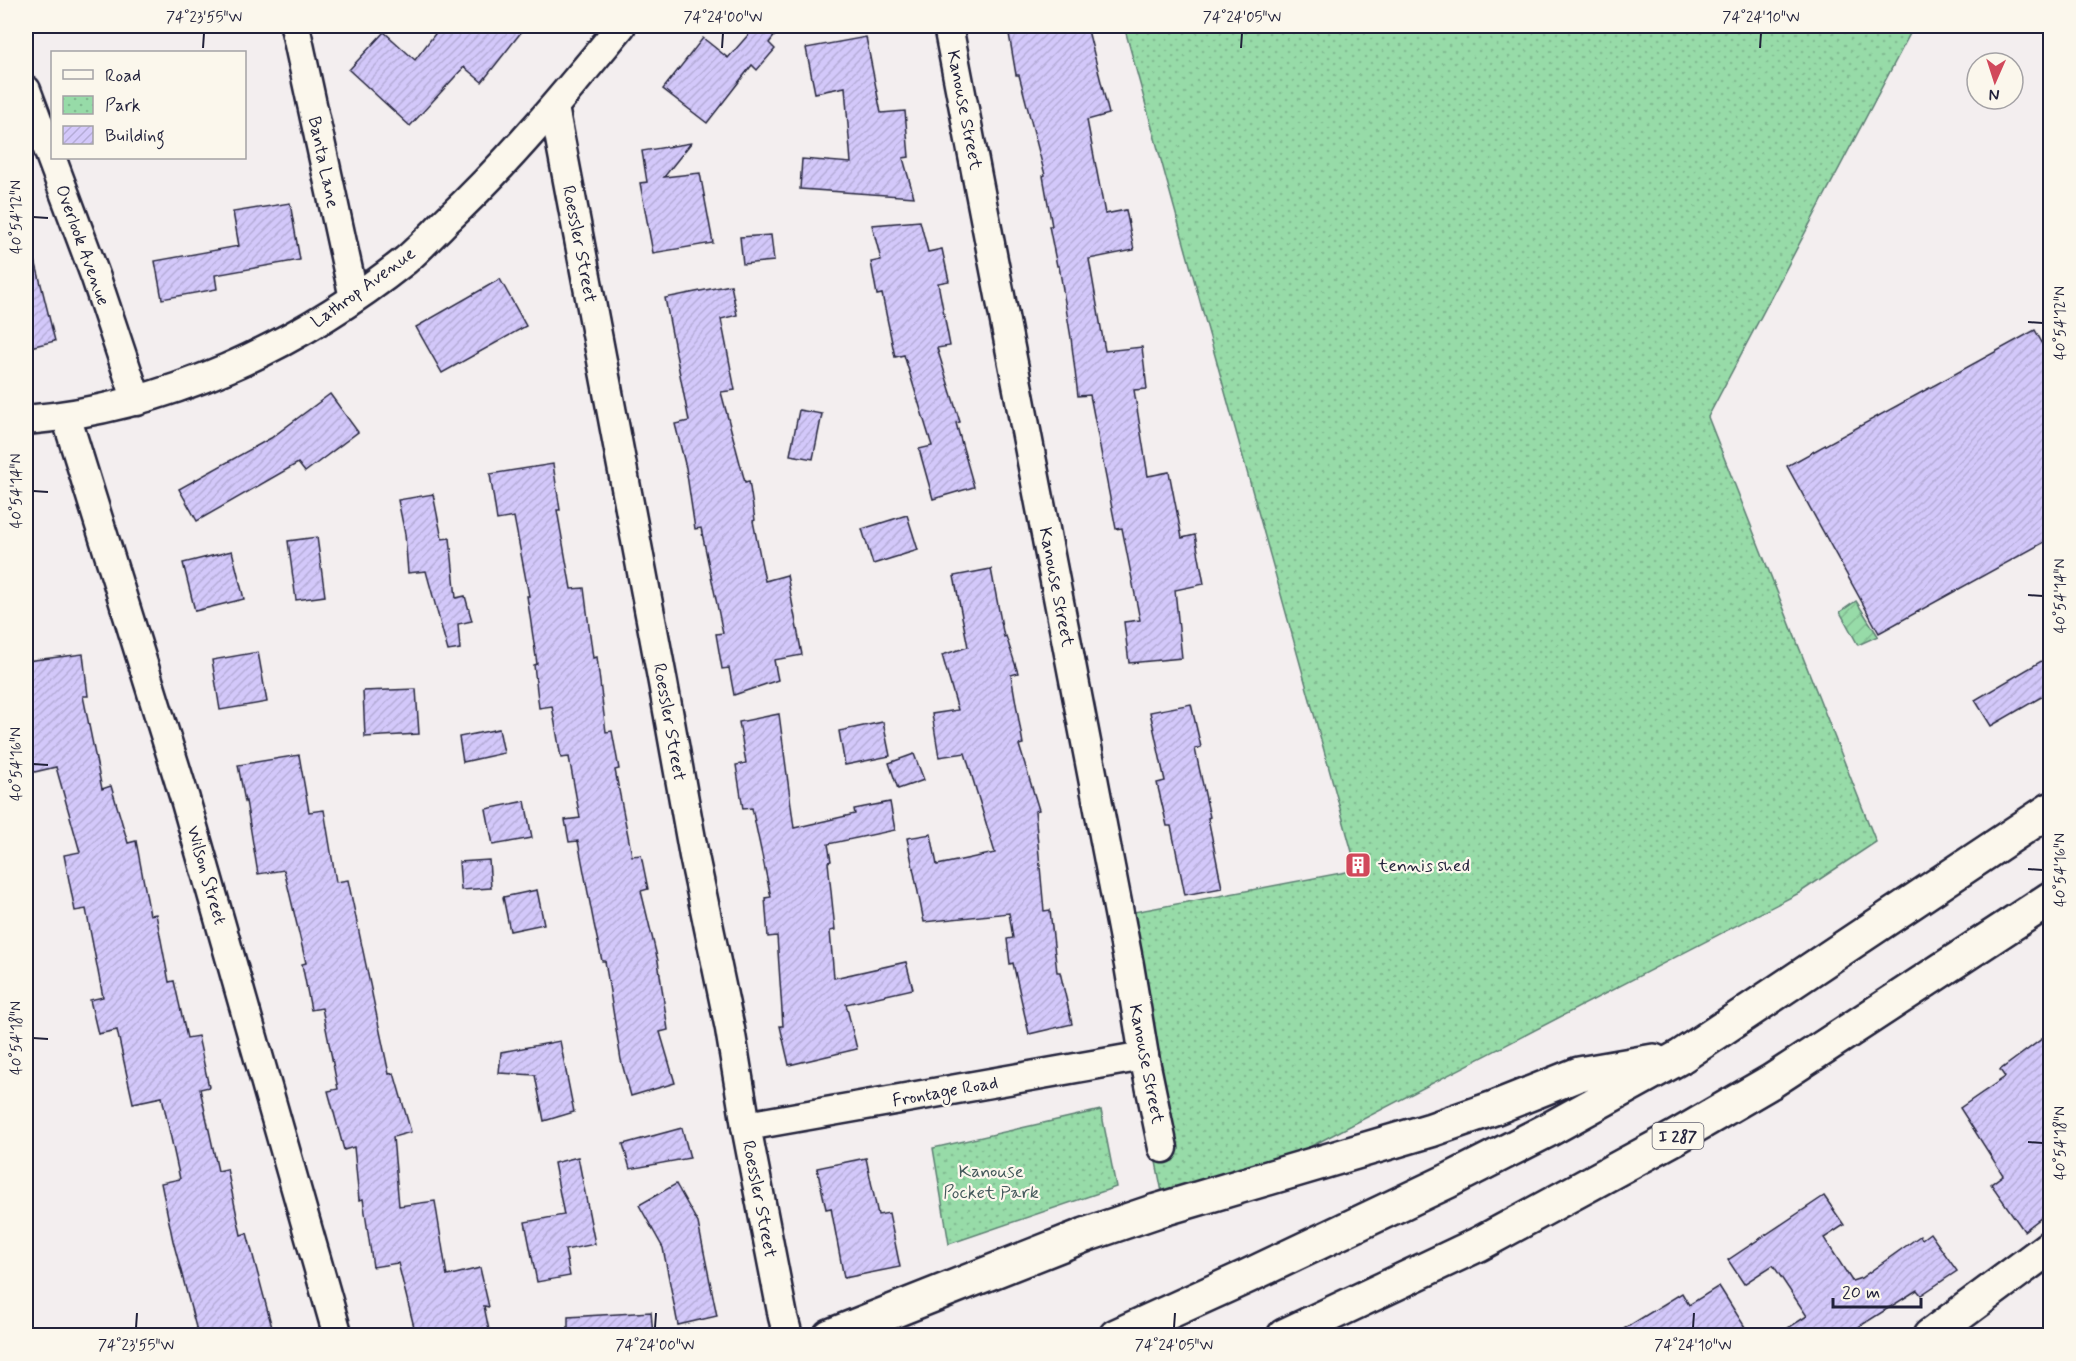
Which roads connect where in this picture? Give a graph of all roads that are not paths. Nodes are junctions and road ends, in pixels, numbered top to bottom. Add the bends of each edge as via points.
1 (296, 26) edge
2 (621, 26) edge
3 (948, 26) edge
4 (26, 90) edge
5 (554, 107) junction
6 (51, 157) edge
7 (52, 159) edge
8 (354, 298) junction
9 (137, 401) junction
10 (66, 416) junction
11 (26, 420) edge
12 (2050, 810) edge
13 (2050, 899) edge
14 (1144, 1056) junction
15 (1680, 1057) junction
16 (746, 1126) junction
17 (1163, 1148) dead end
18 (2050, 1247) edge
19 (338, 1335) edge
20 (788, 1335) edge
21 (830, 1335) edge
22 (1116, 1335) edge
23 (1284, 1335) edge
24 (1930, 1335) edge

1 - 8 street, Banta Lane
2 - 5 street, Lathrop Avenue
3 - 14 street, Kanouse Street
4 - 6 street, Overlook Avenue
5 - 8 street, Lathrop Avenue via 485,185 407,259
5 - 16 street, Roessler Street
7 - 9 street, Overlook Avenue
8 - 9 street, Lathrop Avenue via 272,347 198,380
9 - 10 street, Lathrop Avenue
10 - 11 street, Lathrop Avenue
10 - 19 street, Wilson Street via 185,799
12 - 15 main road
13 - 23 main road, I 287 via 1791,1069 1676,1137 1479,1244
14 - 16 street, Frontage Road
14 - 17 street, Kanouse Street
15 - 21 main road via 1579,1074 1431,1130 1156,1211
15 - 22 main road via 1448,1181
16 - 20 street, Roessler Street
18 - 24 main road

